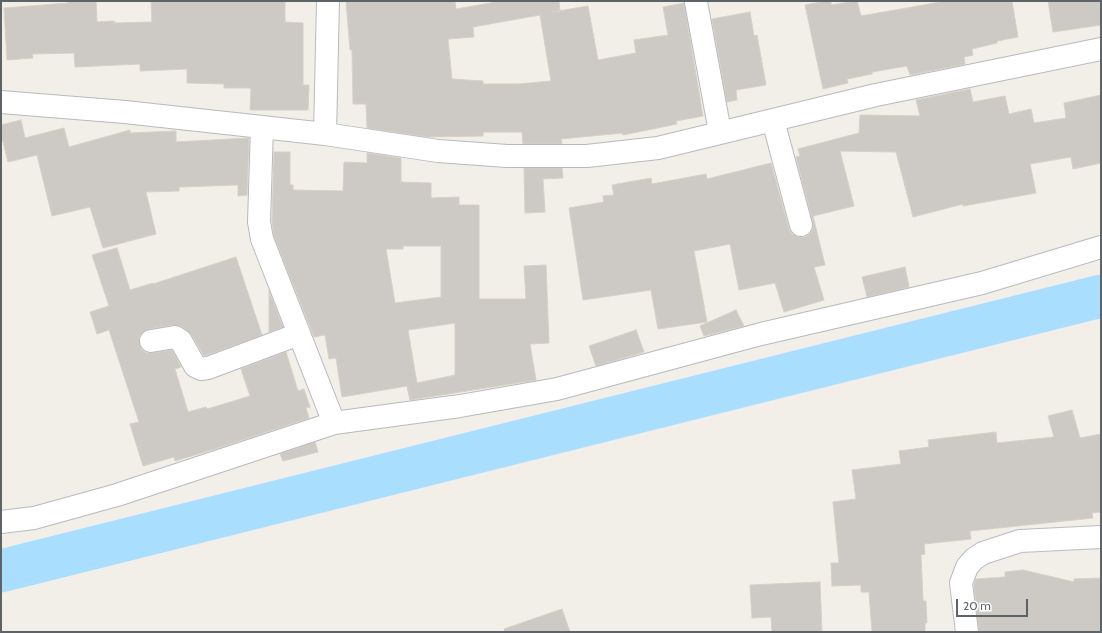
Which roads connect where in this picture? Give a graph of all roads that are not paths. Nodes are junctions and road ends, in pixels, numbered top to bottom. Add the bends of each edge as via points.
1 (328, 1) edge
2 (696, 2) dead end
3 (1101, 49) edge
4 (1, 102) edge
5 (773, 120) junction
6 (262, 126) junction
7 (720, 132) junction
8 (325, 134) junction
9 (801, 225) dead end
10 (1101, 247) edge
11 (299, 334) junction
12 (151, 341) dead end
13 (334, 423) junction
14 (1, 522) edge
15 (1101, 537) edge
16 (967, 632) edge

1 - 8 street
2 - 7 street
3 - 5 street via 876,95
4 - 6 street
5 - 7 street
5 - 9 street
6 - 8 street
6 - 11 street via 260,231
7 - 8 street via 658,148 587,156 507,156 438,151
10 - 13 street via 982,283 761,334 557,389 460,406
11 - 12 street via 201,369 195,366 175,337
11 - 13 street
13 - 14 street via 117,496 34,518
15 - 16 street via 1020,541 983,553 974,559 967,567 961,583

